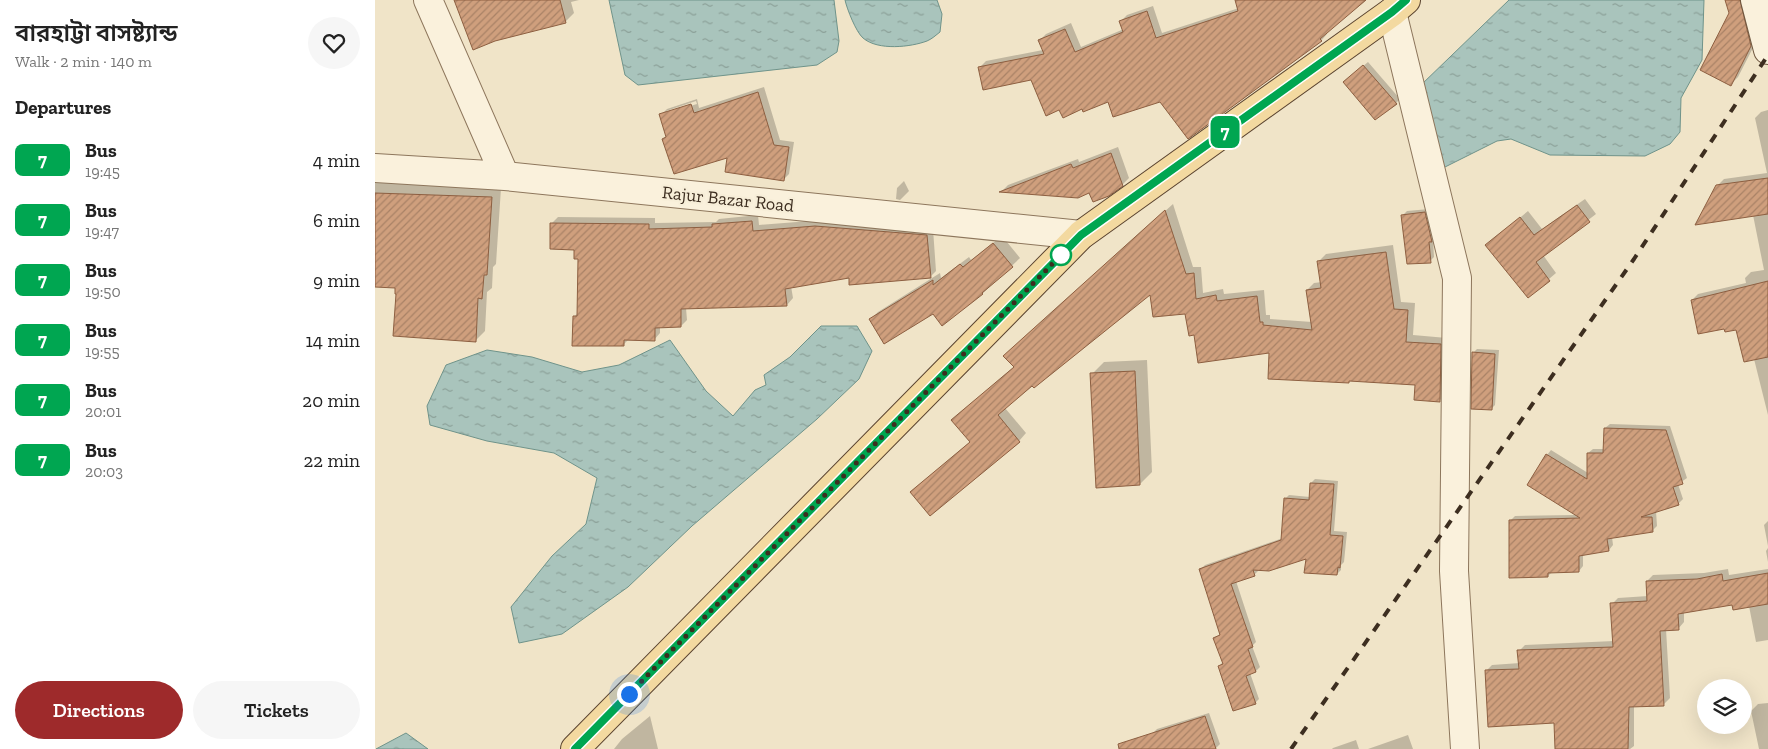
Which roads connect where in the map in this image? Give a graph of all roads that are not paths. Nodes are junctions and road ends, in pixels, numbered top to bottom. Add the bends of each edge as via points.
1 (428, 0) edge
2 (1755, 0) edge
3 (1399, 6) edge
4 (1768, 50) edge
5 (375, 168) edge
6 (505, 176) junction
7 (1081, 235) junction
8 (575, 749) edge
9 (1465, 749) edge

1 - 6 street
2 - 4 street
3 - 7 main road
3 - 9 street via 1457,278 1454,571
5 - 6 street, Rajur Bazar Road
6 - 7 street, Rajur Bazar Road
7 - 8 main road

